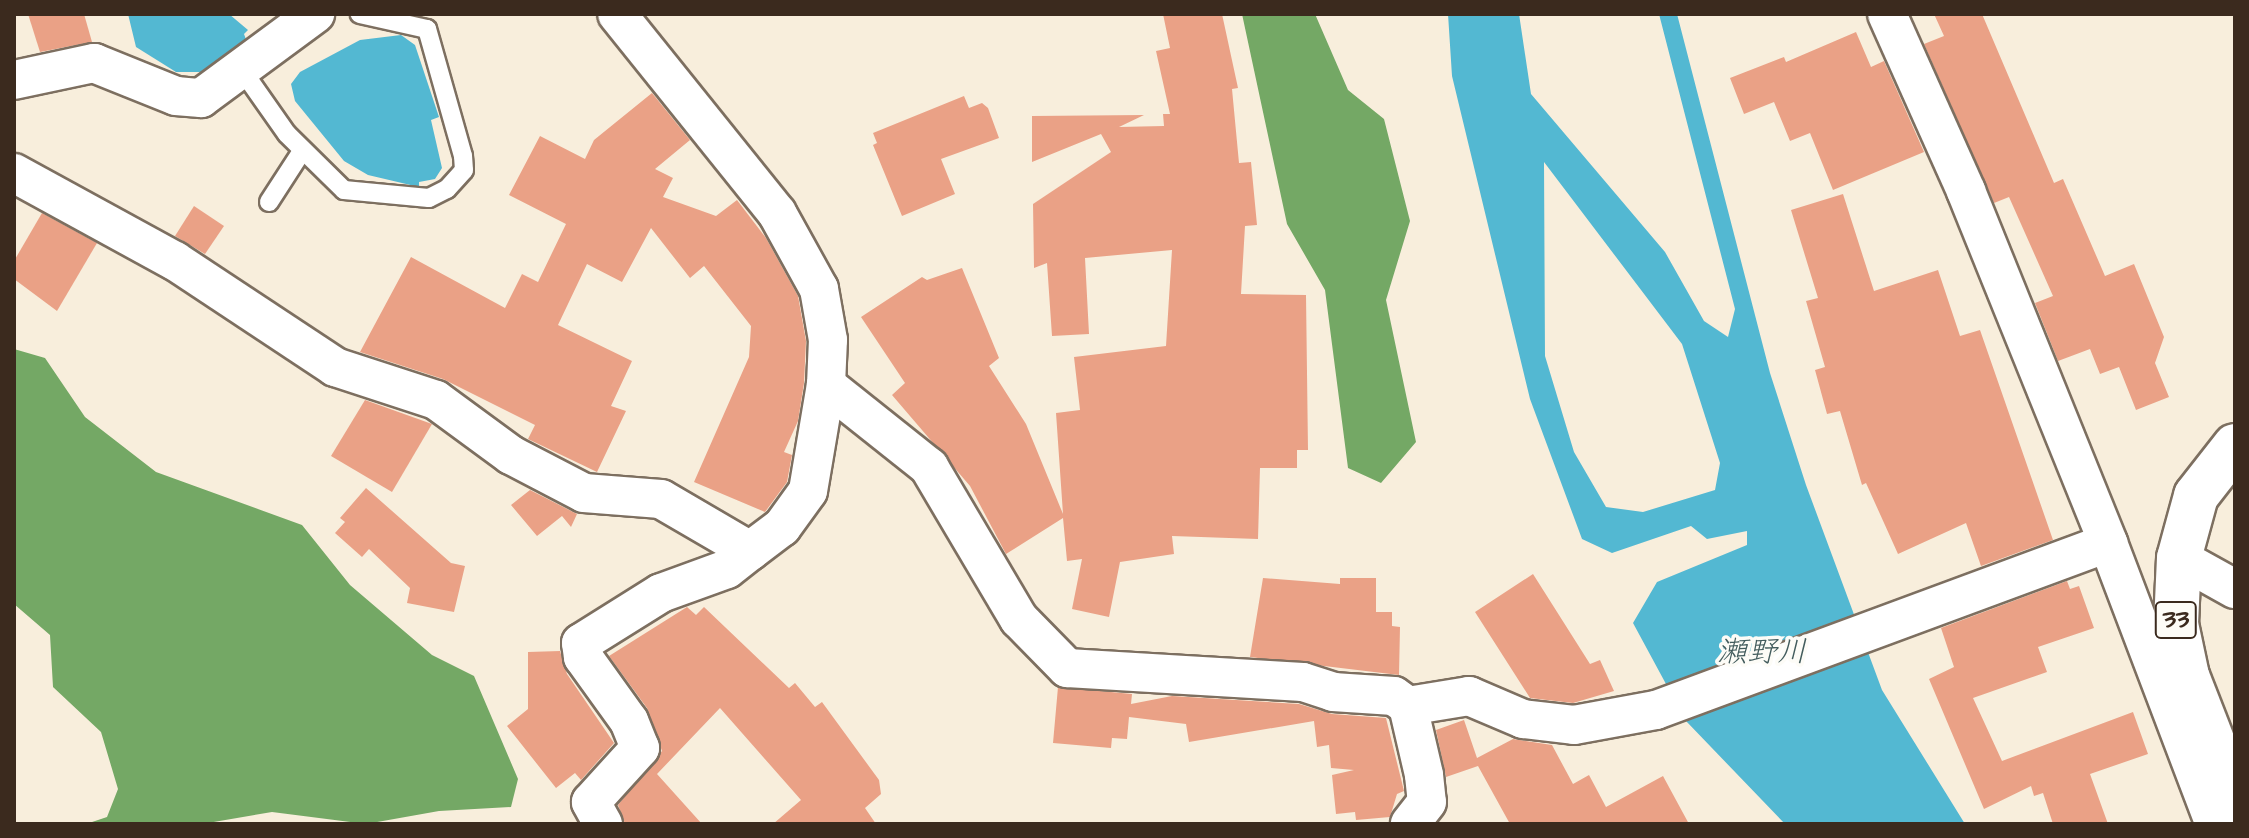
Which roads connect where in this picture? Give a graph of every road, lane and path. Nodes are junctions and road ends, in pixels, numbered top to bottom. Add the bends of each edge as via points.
1 (315, 14) edge
2 (360, 14) edge
3 (617, 14) edge
4 (1887, 14) edge
5 (242, 70) junction
6 (14, 80) edge
7 (302, 151) junction
8 (14, 173) edge
9 (269, 202) dead end
10 (826, 385) junction
11 (2235, 446) edge
12 (2108, 543) junction
13 (750, 551) junction
14 (2179, 558) junction
15 (2235, 589) edge
16 (1408, 706) junction
17 (2235, 799) edge
18 (603, 824) edge
19 (1410, 824) edge
20 (2215, 824) edge

1 - 5 street
2 - 7 lane via 427,29 464,170 447,189 429,198 344,190
3 - 10 street via 777,213 819,289 828,340
4 - 12 street via 1966,191
5 - 6 street via 201,98 176,96 94,63
5 - 7 lane
7 - 9 lane
8 - 13 street via 162,253 335,367 436,400 511,455 584,493 661,499
10 - 13 street via 808,491 782,527
10 - 16 street via 929,467 1019,619 1067,668 1303,682 1333,692 1394,696
11 - 14 main road, 33 via 2196,496
12 - 16 street via 1656,710 1574,725 1523,719 1469,696
12 - 20 street
13 - 18 street via 727,569 661,593 581,643 583,657 629,721 640,748 591,802
14 - 15 street
14 - 17 main road, 33 via 2176,624 2187,676
16 - 19 street via 1427,802

